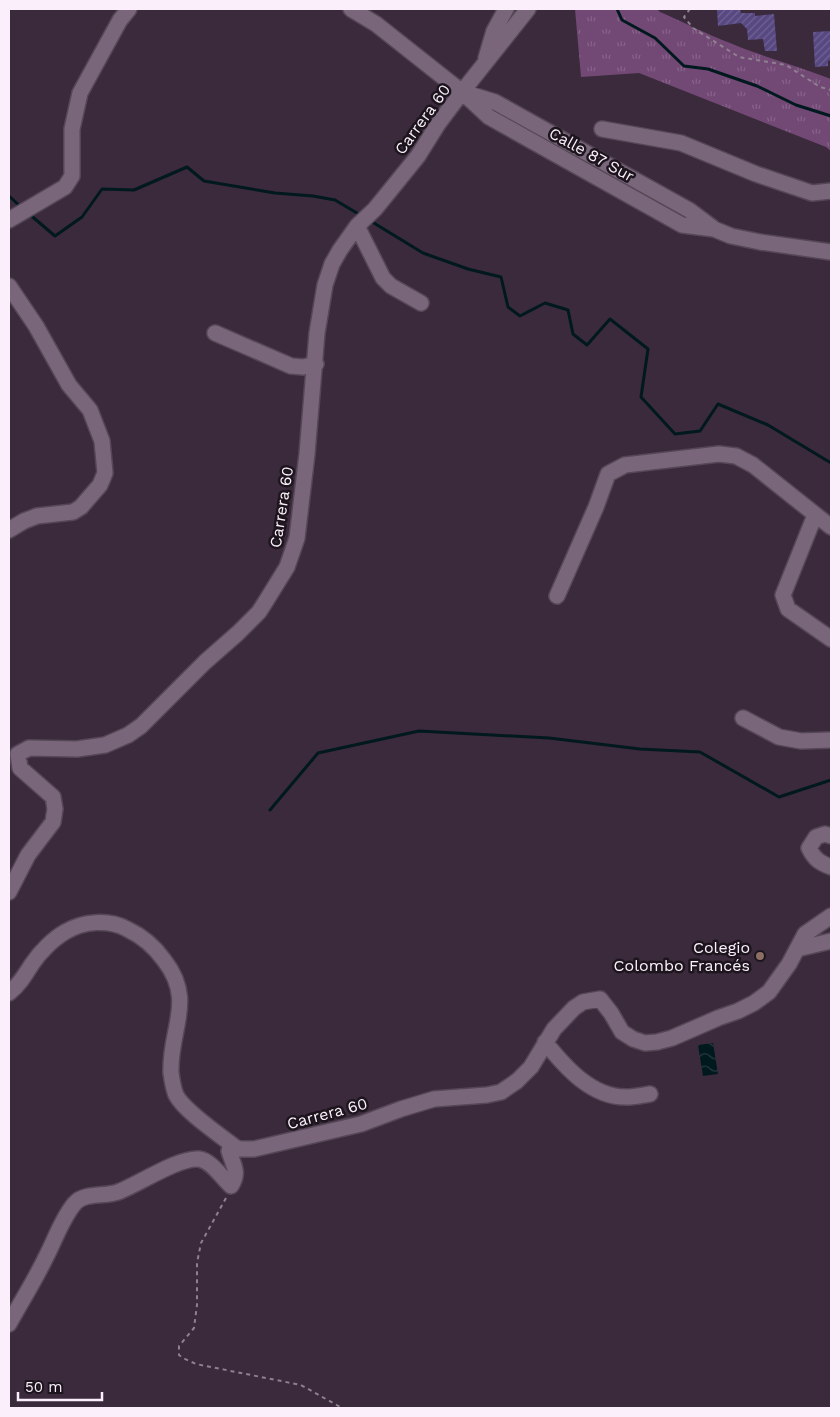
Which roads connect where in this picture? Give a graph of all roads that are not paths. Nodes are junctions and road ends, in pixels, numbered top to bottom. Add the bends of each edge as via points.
1 (128, 9) edge
2 (351, 9) edge
3 (506, 9) edge
4 (528, 9) edge
5 (486, 64) junction
6 (462, 92) junction
7 (602, 129) dead end
8 (831, 191) edge
9 (20, 214) edge
10 (362, 220) junction
11 (831, 252) edge
12 (9, 286) edge
13 (422, 303) dead end
14 (215, 334) dead end
15 (316, 364) junction
16 (815, 515) junction
17 (831, 527) edge
18 (9, 530) edge
19 (557, 596) dead end
20 (831, 639) edge
21 (743, 718) dead end
22 (831, 740) edge
23 (831, 836) edge
24 (831, 867) edge
25 (9, 892) edge
26 (831, 916) edge
27 (831, 941) edge
28 (797, 949) junction
29 (9, 993) edge
30 (546, 1042) junction
31 (650, 1094) dead end
32 (231, 1144) junction
33 (9, 1324) edge

1 - 9 street via 80,93 72,129 72,176 65,187
2 - 6 street, Calle 87 Sur via 376,24
3 - 5 street via 494,31
4 - 5 street, Carrera 60
5 - 6 street, Carrera 60
6 - 10 street, Carrera 60 via 418,156
6 - 11 street, Calle 87 Sur via 489,117 682,225 714,229 760,242
7 - 8 street via 681,143 812,193
10 - 13 street via 383,278
10 - 15 street, Carrera 60 via 336,257 325,285
12 - 18 street via 69,384 90,410 105,456 105,473 100,485 81,507 74,512 36,516
14 - 15 street via 291,366
15 - 25 street, Carrera 60 via 297,538 281,578 251,620 128,735 105,745 77,749 29,748 18,754 20,768 53,797 55,808 53,822 28,855
16 - 17 street
16 - 19 street via 753,465 736,456 719,454 625,465 608,474
16 - 20 street via 783,595 788,610
21 - 22 street via 779,737 801,741
23 - 24 street via 816,836 809,848 813,857
26 - 28 street via 805,934
27 - 28 street
28 - 30 street, Carrera 60 via 769,992 754,1003 672,1038 645,1043 633,1039 622,1032 603,1002 595,998 574,1008
29 - 32 street, Carrera 60 via 24,978 33,962 66,932 91,924 110,923 146,940 171,968 179,986 180,1007 171,1065 175,1094 185,1108
30 - 31 street via 582,1081 600,1092 626,1098
30 - 32 street, Carrera 60 via 531,1066 501,1092 434,1100 362,1124 254,1149 240,1149
32 - 33 street via 229,1151 236,1174 230,1186 211,1165 196,1159 113,1194 79,1200 58,1230

